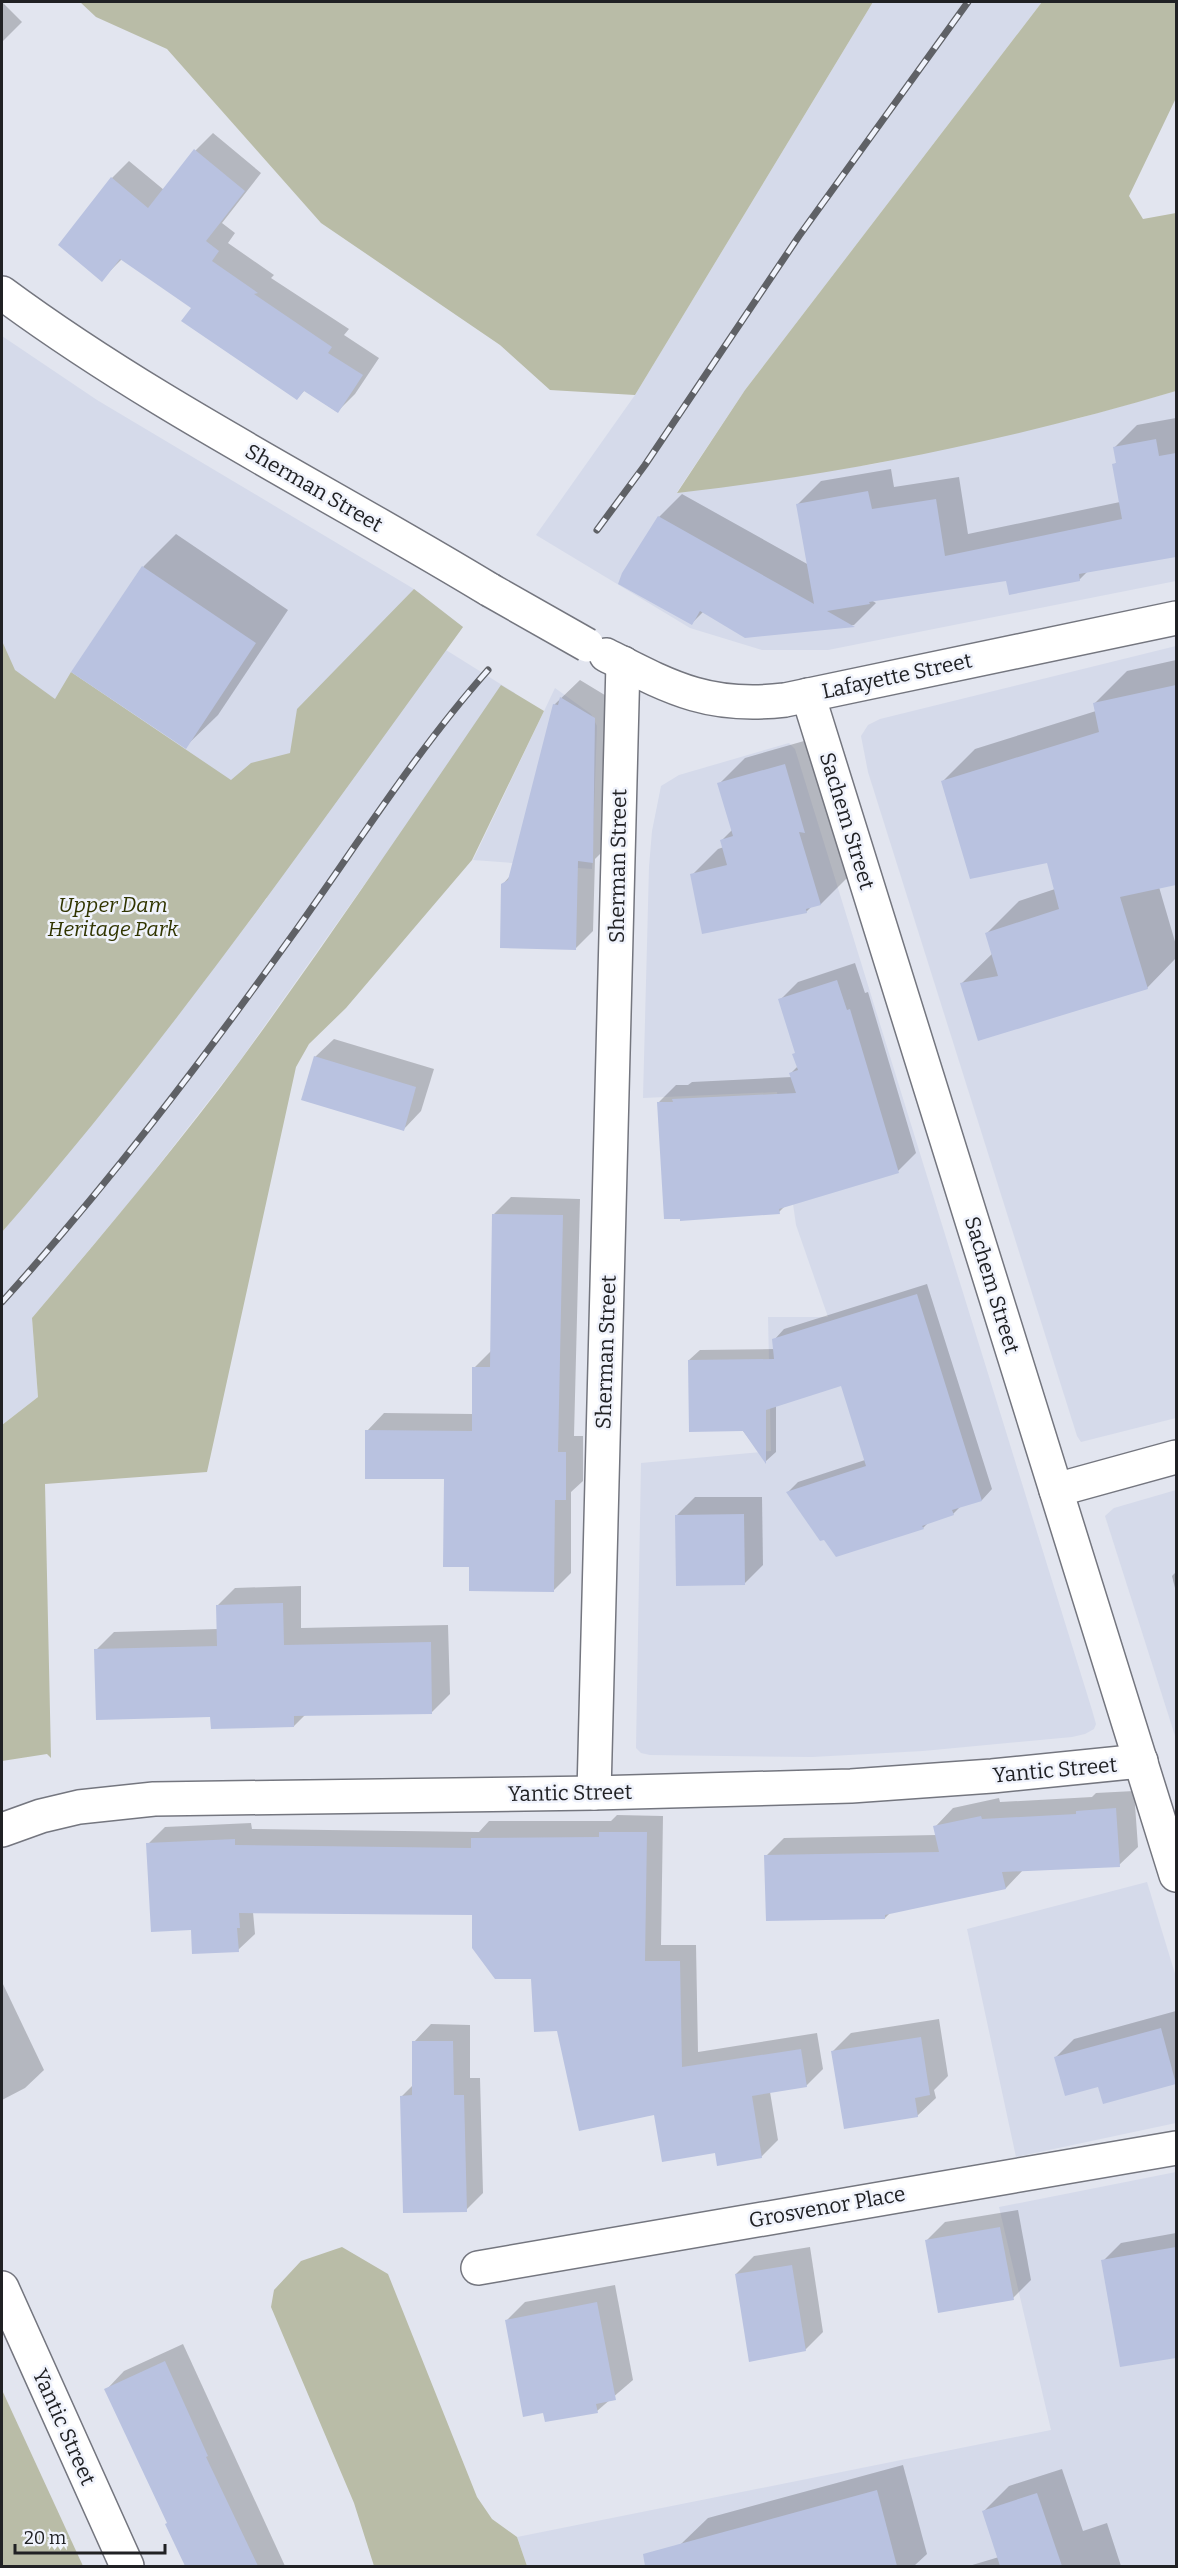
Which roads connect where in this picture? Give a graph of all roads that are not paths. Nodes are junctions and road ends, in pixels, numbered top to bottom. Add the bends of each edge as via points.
1 (2, 293) edge
2 (1176, 618) edge
3 (623, 663) junction
4 (808, 694) junction
5 (1176, 1457) edge
6 (1056, 1490) junction
7 (1141, 1761) junction
8 (594, 1793) junction
9 (2, 1830) edge
10 (1176, 1875) edge
11 (1176, 2148) edge
12 (478, 2268) dead end
13 (2, 2288) edge
14 (127, 2566) edge

1 - 3 street, Sherman Street, bridge via 165,403
2 - 4 street, Lafayette Street
3 - 4 street, Lafayette Street via 674,688 716,700 761,703
3 - 8 street, Sherman Street
4 - 6 street, Sachem Street
5 - 6 street
6 - 7 street, Sachem Street
7 - 8 street, Yantic Street via 851,1786
7 - 10 street, Sachem Street
8 - 9 street, Yantic Street via 154,1799 61,1810
11 - 12 street, Grosvenor Place
13 - 14 street, Yantic Street

